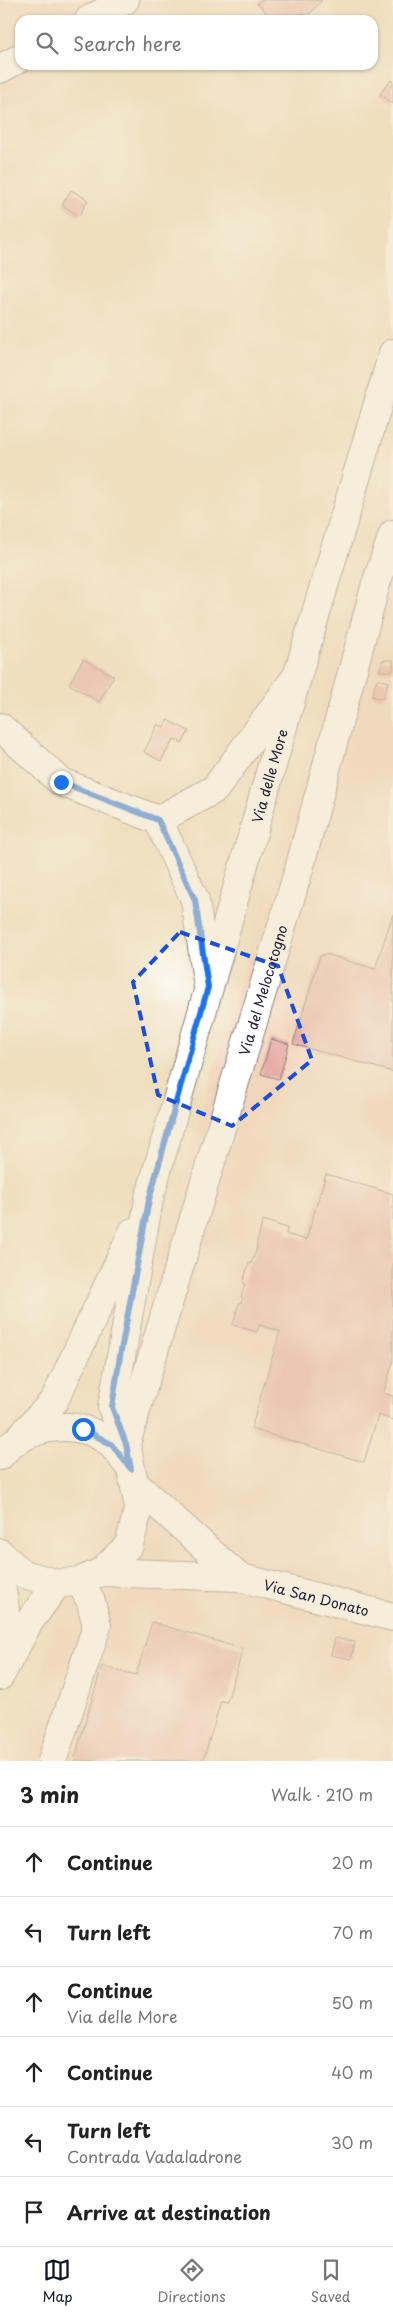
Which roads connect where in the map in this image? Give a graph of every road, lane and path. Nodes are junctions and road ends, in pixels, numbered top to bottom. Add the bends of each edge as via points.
1 (125, 0) edge
2 (98, 15) edge
3 (15, 61) edge
4 (0, 69) edge
5 (393, 353) edge
6 (393, 534) edge
7 (298, 674) junction
8 (0, 727) edge
9 (158, 820) junction
10 (208, 987) junction
11 (149, 1200) junction
12 (7, 1448) edge
13 (131, 1466) junction
14 (0, 1553) edge
15 (238, 1577) junction
16 (80, 1579) junction
17 (0, 1580) edge
18 (393, 1617) edge
19 (0, 1676) edge
20 (52, 1761) edge

1 - 2 street
3 - 4 street
5 - 7 street, Via delle More
6 - 13 street, Via del Melocotogno via 376,584
7 - 9 street via 215,789
7 - 10 street, Via delle More
8 - 9 street via 61,782
9 - 10 street via 195,900
10 - 11 street, Via delle More
11 - 12 street via 54,1401
11 - 13 street via 112,1407
12 - 13 street via 51,1427 83,1429 111,1444
13 - 15 street
13 - 16 street via 140,1507 129,1544
14 - 16 street, Via San Donato via 21,1573
15 - 16 street, Via San Donato
15 - 18 street, Via San Donato
16 - 19 street via 29,1622
16 - 20 street via 91,1602 97,1626
17 - 19 street via 5,1609

